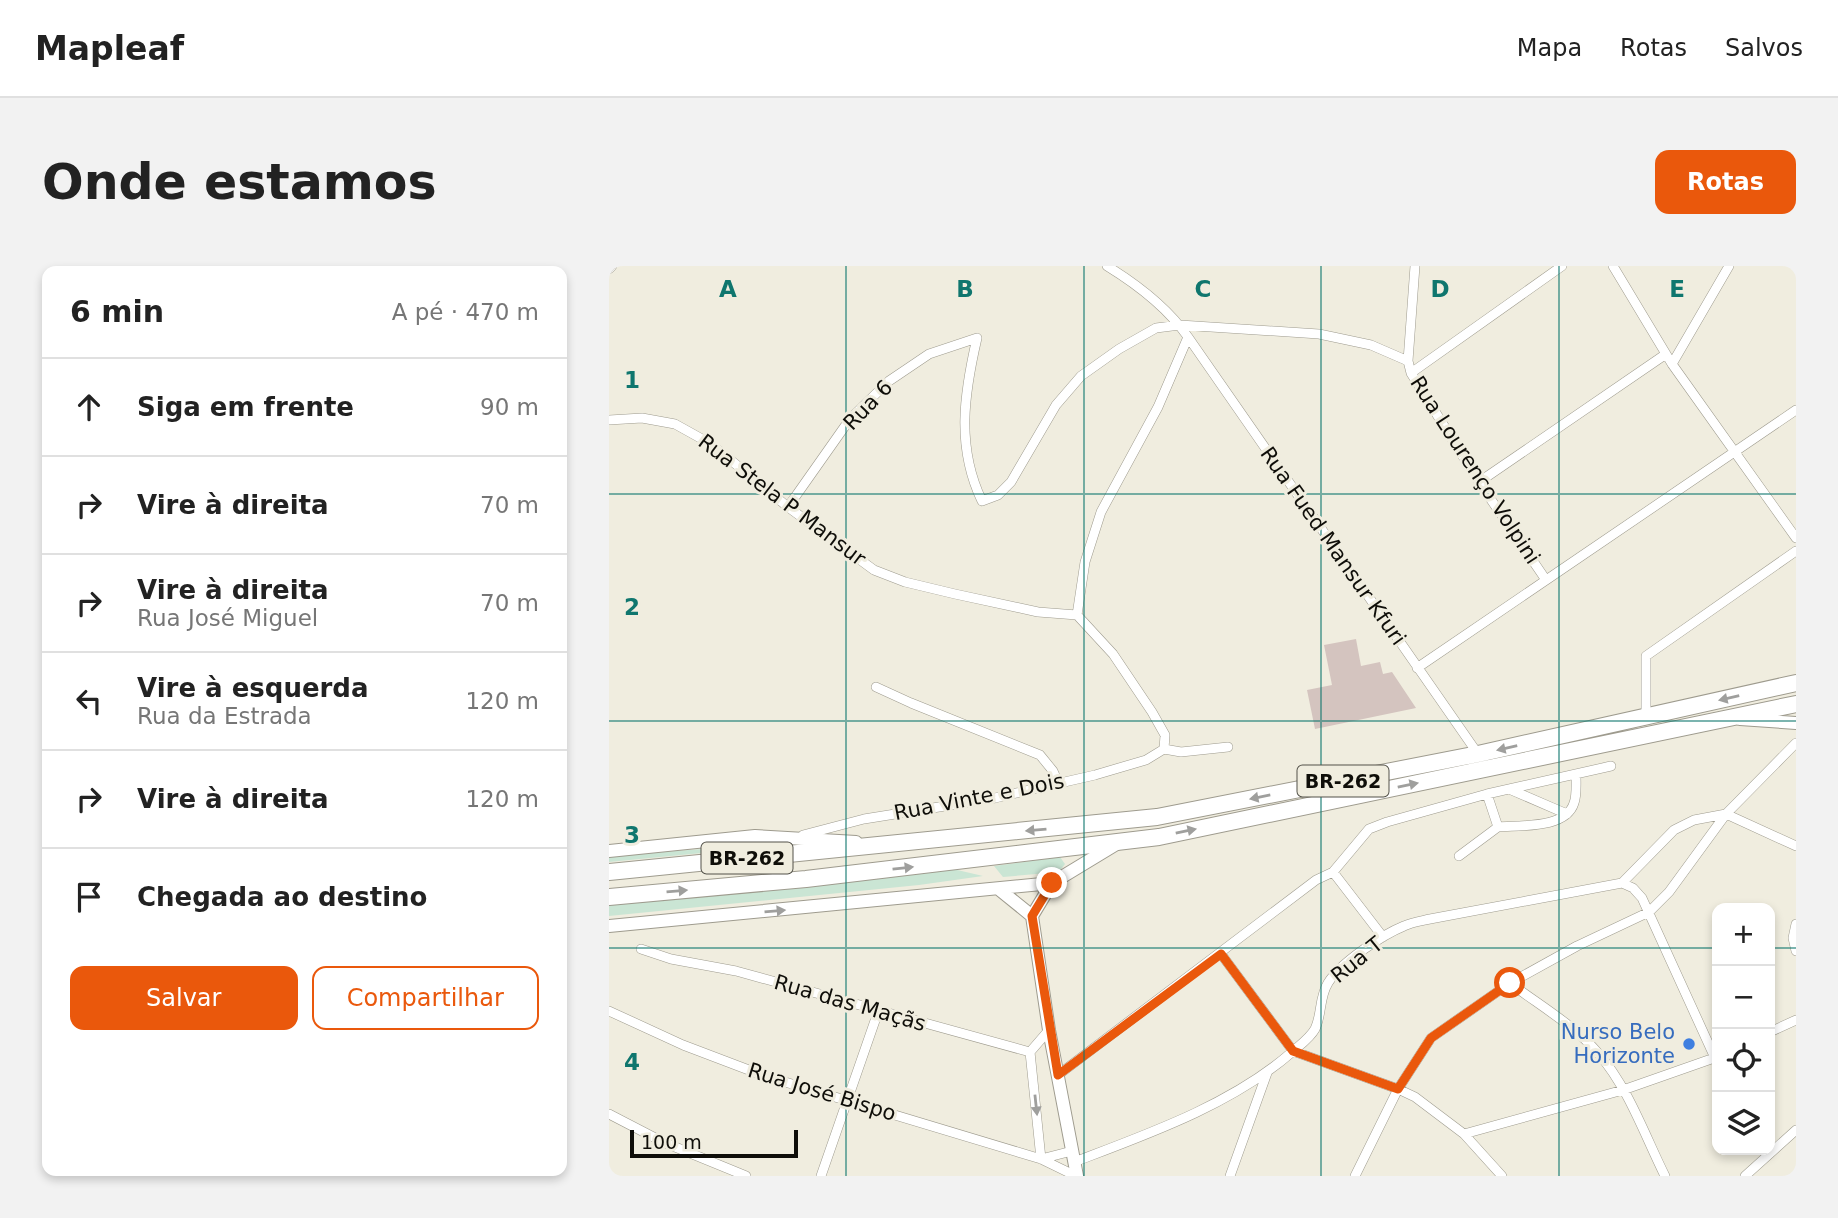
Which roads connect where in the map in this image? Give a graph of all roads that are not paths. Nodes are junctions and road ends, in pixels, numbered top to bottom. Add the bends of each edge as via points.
1 (1107, 266) edge
2 (1415, 266) edge
3 (1562, 266) edge
4 (1613, 266) edge
5 (1729, 266) edge
6 (1180, 325) junction
7 (1188, 337) junction
8 (977, 338) joint
9 (1666, 354) junction
10 (1408, 361) junction
11 (1672, 364) junction
12 (1411, 373) junction
13 (1796, 410) edge
14 (609, 420) edge
15 (1736, 452) junction
16 (1479, 482) junction
17 (788, 508) junction
18 (1796, 538) edge
19 (1796, 551) edge
20 (1546, 580) junction
21 (1076, 615) junction
22 (1417, 668) junction
23 (1796, 683) edge
24 (876, 687) dead end
25 (1796, 704) edge
26 (1646, 716) junction
27 (1729, 718) junction
28 (1796, 723) edge
29 (1796, 743) edge
30 (1228, 747) dead end
31 (1164, 749) junction
32 (1478, 754) junction
33 (1611, 766) dead end
34 (1576, 775) junction
35 (1058, 782) junction
36 (1509, 789) junction
37 (1487, 794) junction
38 (1567, 814) junction
39 (1725, 814) junction
40 (1498, 827) junction
41 (790, 837) junction
42 (1119, 843) junction
43 (885, 845) junction
44 (1796, 846) edge
45 (609, 851) edge
46 (1459, 856) dead end
47 (609, 872) edge
48 (1333, 872) junction
49 (1052, 883) junction
50 (1622, 883) junction
51 (1000, 890) junction
52 (609, 897) edge
53 (1649, 912) junction
54 (1032, 916) junction
55 (1796, 925) edge
56 (609, 926) edge
57 (1383, 937) junction
58 (641, 949) dead end
59 (1796, 951) edge
60 (1221, 954) junction
61 (1510, 983) junction
62 (609, 1011) edge
63 (878, 1012) junction
64 (1796, 1020) edge
65 (1049, 1030) junction
66 (1775, 1030) edge
67 (1712, 1048) edge
68 (1293, 1051) junction
69 (1030, 1052) junction
70 (1712, 1058) edge
71 (1267, 1073) junction
72 (1058, 1075) junction
73 (1398, 1089) junction
74 (1623, 1090) junction
75 (847, 1101) junction
76 (609, 1114) edge
77 (1796, 1130) edge
78 (1464, 1135) junction
79 (1073, 1156) junction
80 (1041, 1159) junction
81 (1492, 1166) junction
82 (747, 1176) edge
83 (821, 1176) edge
84 (1076, 1176) edge
85 (1230, 1176) edge
86 (1355, 1176) edge
87 (1487, 1176) edge
88 (1502, 1176) edge
89 (1665, 1176) edge
90 (1745, 1176) edge

1 - 6 street, Rua Fued Mansur Kfuri via 1139,285
2 - 10 street
3 - 12 street
4 - 9 street
5 - 11 street
6 - 7 street, Rua Fued Mansur Kfuri
6 - 8 street, Rua Lourenço Volpini via 1156,328 1081,376 1056,405 1011,482 998,495 982,500 965,455 963,411
6 - 10 street, Rua Lourenço Volpini via 1319,334 1371,345
7 - 21 street via 1158,407 1101,512
7 - 22 street, Rua Fued Mansur Kfuri
8 - 17 street, Rua 6 via 929,354 889,382 850,419
9 - 11 street
9 - 16 street
10 - 12 street, Rua Lourenço Volpini
11 - 15 street
12 - 16 street, Rua Lourenço Volpini
13 - 15 street
14 - 17 street, Rua Stela P Mansur via 642,418 675,424 712,444
15 - 18 street
15 - 20 street
16 - 20 street, Rua Lourenço Volpini
17 - 21 street, Rua Stela P Mansur via 874,570 955,594 1038,612
19 - 26 street via 1646,656
20 - 22 street
21 - 31 street via 1113,654 1152,712 1165,735
22 - 32 street, Rua Fued Mansur Kfuri
23 -> 26 highway, BR-262
24 - 35 street via 1040,755
25 - 27 highway, BR-262
26 -> 32 highway, BR-262
27 - 28 main road
42 -> 27 highway, BR-262
29 - 39 street
30 - 31 street via 1181,752
31 - 35 street, Rua Vinte e Dois via 1146,760
32 -> 43 highway, BR-262 via 1157,817
33 - 34 street
34 - 36 street
34 - 38 street via 1574,803
35 - 41 street, Rua Vinte e Dois
36 - 37 street
36 - 38 street
37 - 40 street
37 - 48 street via 1369,829
38 - 40 street via 1553,822
39 - 44 street
39 - 50 street via 1693,820 1674,830
39 - 53 street via 1669,892
40 - 46 street
41 - 43 main road
41 - 45 main road via 755,836
42 - 49 main road
52 -> 42 highway, BR-262
43 - 47 highway, BR-262
48 - 57 street
48 - 60 street via 1316,880
49 - 51 main road
49 - 54 main road
50 - 53 street via 1638,893
50 - 57 street, Rua T via 1430,919
51 - 54 main road
56 -> 51 main road
53 - 61 street
53 - 67 street
54 - 65 main road
55 - 59 street
57 - 68 street, Rua T via 1337,971 1327,984 1314,1032
58 - 63 street, Rua das Maçãs
60 - 68 street
60 - 72 street
61 - 73 street via 1431,1038
61 - 74 street via 1580,1035
62 - 75 street, Rua José Bispo via 762,1075
63 - 69 street, Rua das Maçãs
63 - 75 street
64 - 66 street
65 - 69 street
65 - 72 main road
68 - 71 street, Rua T
68 - 73 street
69 -> 80 street
70 - 74 street
71 - 79 street, Rua T via 1167,1127
71 - 85 street
72 - 79 main road
73 - 78 street
73 - 86 street
74 - 78 street
74 - 89 street
75 - 80 street, Rua José Bispo
75 - 83 street
76 - 82 street
77 - 90 street
78 - 81 street
79 - 80 street
79 - 84 main road
80 - 84 street, Rua José Bispo
81 - 87 street
81 - 88 street

